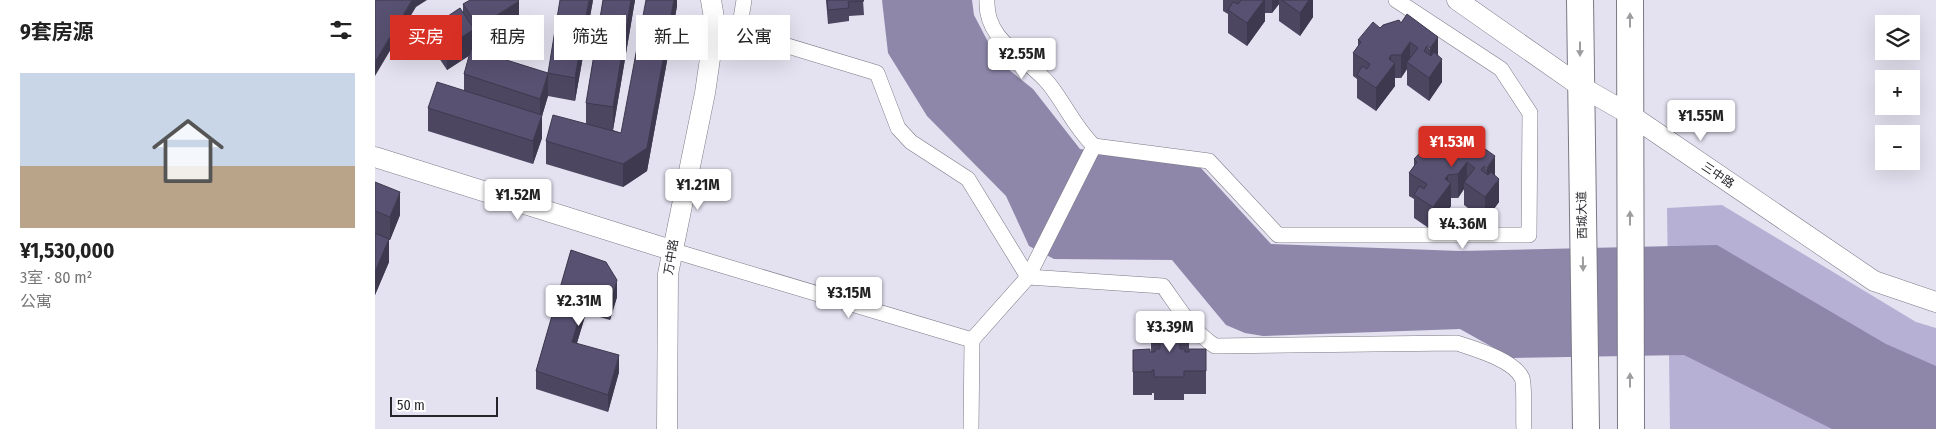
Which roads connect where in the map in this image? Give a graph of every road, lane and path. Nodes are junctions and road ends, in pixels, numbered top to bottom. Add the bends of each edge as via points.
1 (711, 0) edge
2 (744, 0) edge
3 (987, 0) edge
4 (1396, 0) edge
5 (1457, 0) edge
6 (1580, 0) edge
7 (1630, 0) edge
8 (742, 15) edge
9 (715, 24) junction
10 (718, 25) edge
11 (790, 47) edge
12 (1580, 86) junction
13 (1629, 114) junction
14 (1094, 146) junction
15 (375, 157) edge
16 (671, 250) junction
17 (1028, 277) junction
18 (1936, 302) edge
19 (972, 340) junction
20 (667, 429) edge
21 (971, 429) edge
22 (1523, 429) edge
23 (1586, 429) edge
24 (1631, 429) edge

1 - 9 street, 万中路
2 - 8 street
3 - 14 street via 987,13 1001,41 1048,83 1081,134
4 - 14 street via 1501,68 1530,113 1529,235 1278,235 1209,161
5 - 12 street, 三中路
6 -> 12 highway, 西城大道
13 -> 7 highway
9 - 10 street
9 - 16 street, 万中路 via 705,93
11 - 17 street via 877,73 898,128 911,142 968,179
12 - 13 street, 三中路
12 -> 23 highway, 西城大道
13 - 18 street, 三中路 via 1874,281
24 -> 13 highway
14 - 17 street
15 - 16 street
16 - 19 street
16 - 20 street, 万中路
17 - 19 street
17 - 22 street via 1163,286 1197,332 1215,346 1457,343 1501,360 1522,379
19 - 21 street

